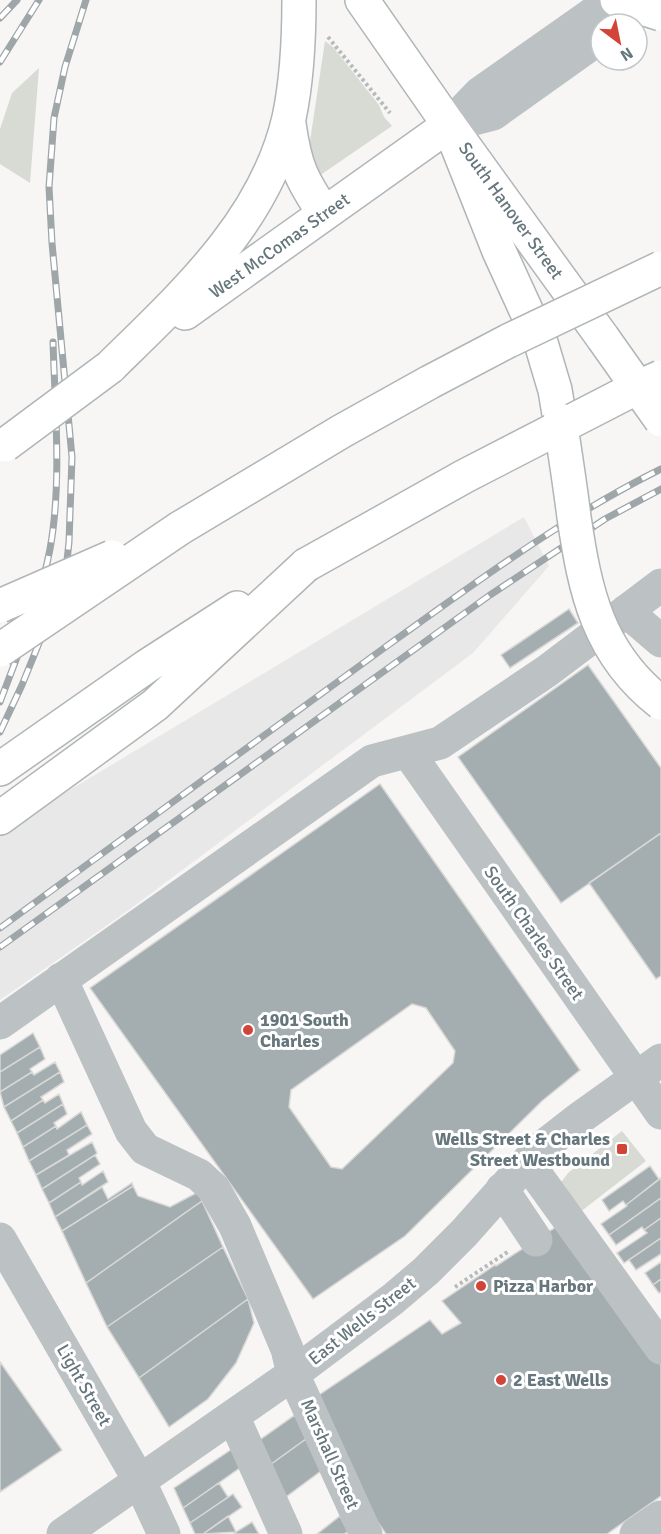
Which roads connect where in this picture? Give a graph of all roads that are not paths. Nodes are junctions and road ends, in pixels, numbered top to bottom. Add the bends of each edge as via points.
1 (299, 0) edge
2 (362, 0) edge
3 (612, 0) edge
4 (617, 0) edge
5 (654, 0) edge
6 (637, 12) edge
7 (661, 14) edge
8 (589, 46) edge
9 (288, 119) junction
10 (449, 125) junction
11 (324, 213) junction
12 (661, 268) edge
13 (110, 367) junction
14 (661, 377) edge
15 (661, 420) edge
16 (3, 447) edge
17 (180, 528) junction
18 (358, 548) dead end
19 (306, 566) junction
20 (661, 585) edge
21 (0, 606) edge
22 (626, 611) junction
23 (661, 641) edge
24 (0, 650) edge
25 (661, 703) edge
26 (408, 752) junction
27 (0, 769) edge
28 (0, 818) edge
29 (61, 979) junction
30 (0, 1023) edge
31 (649, 1069) edge
32 (661, 1113) edge
33 (527, 1162) junction
34 (502, 1189) junction
35 (0, 1239) edge
36 (523, 1245) road end
37 (661, 1348) edge
38 (293, 1374) junction
39 (233, 1416) junction
40 (140, 1480) junction
41 (661, 1516) edge
42 (63, 1534) edge
43 (164, 1534) edge
44 (286, 1534) edge
45 (366, 1534) edge
46 (636, 1534) edge

1 - 9 main road via 296,71
2 - 10 main road, South Hanover Street
3 - 10 street, West McComas Street via 480,93
4 - 7 main road, bridge
5 - 6 street
8 - 10 street, West McComas Street via 493,114
9 - 11 main road via 298,168
9 - 13 main road via 270,172 240,225 194,284
10 - 11 main road, West McComas Street
10 - 15 main road, South Hanover Street, bridge
10 - 25 main road, bridge via 541,343 555,390 581,562 596,618 622,664
11 - 13 main road, West McComas Street
12 - 17 main road, bridge via 430,382
13 - 16 main road, bridge
14 - 18 street
14 - 19 main road, bridge via 465,476
17 - 21 main road, bridge
17 - 24 main road, bridge
19 - 27 main road via 147,666
19 - 28 main road via 155,705
20 - 22 street
22 - 23 street
22 - 26 street via 547,671 440,743
26 - 29 street via 372,761
26 - 31 street, South Charles Street
29 - 30 street
29 - 38 street, Marshall Street via 132,1131 145,1149 199,1175 214,1189 236,1226 287,1349
31 - 32 street, South Charles Street
31 - 33 street, East Wells Street via 577,1120
33 - 34 street, East Wells Street
33 - 37 street
34 - 36 street
34 - 38 street, East Wells Street via 426,1271
35 - 40 street, Light Street
38 - 39 street, East Wells Street
38 - 45 street, Marshall Street
39 - 40 street, East Wells Street
39 - 44 street
40 - 42 street, East Wells Street
40 - 43 street, Light Street
41 - 46 street

